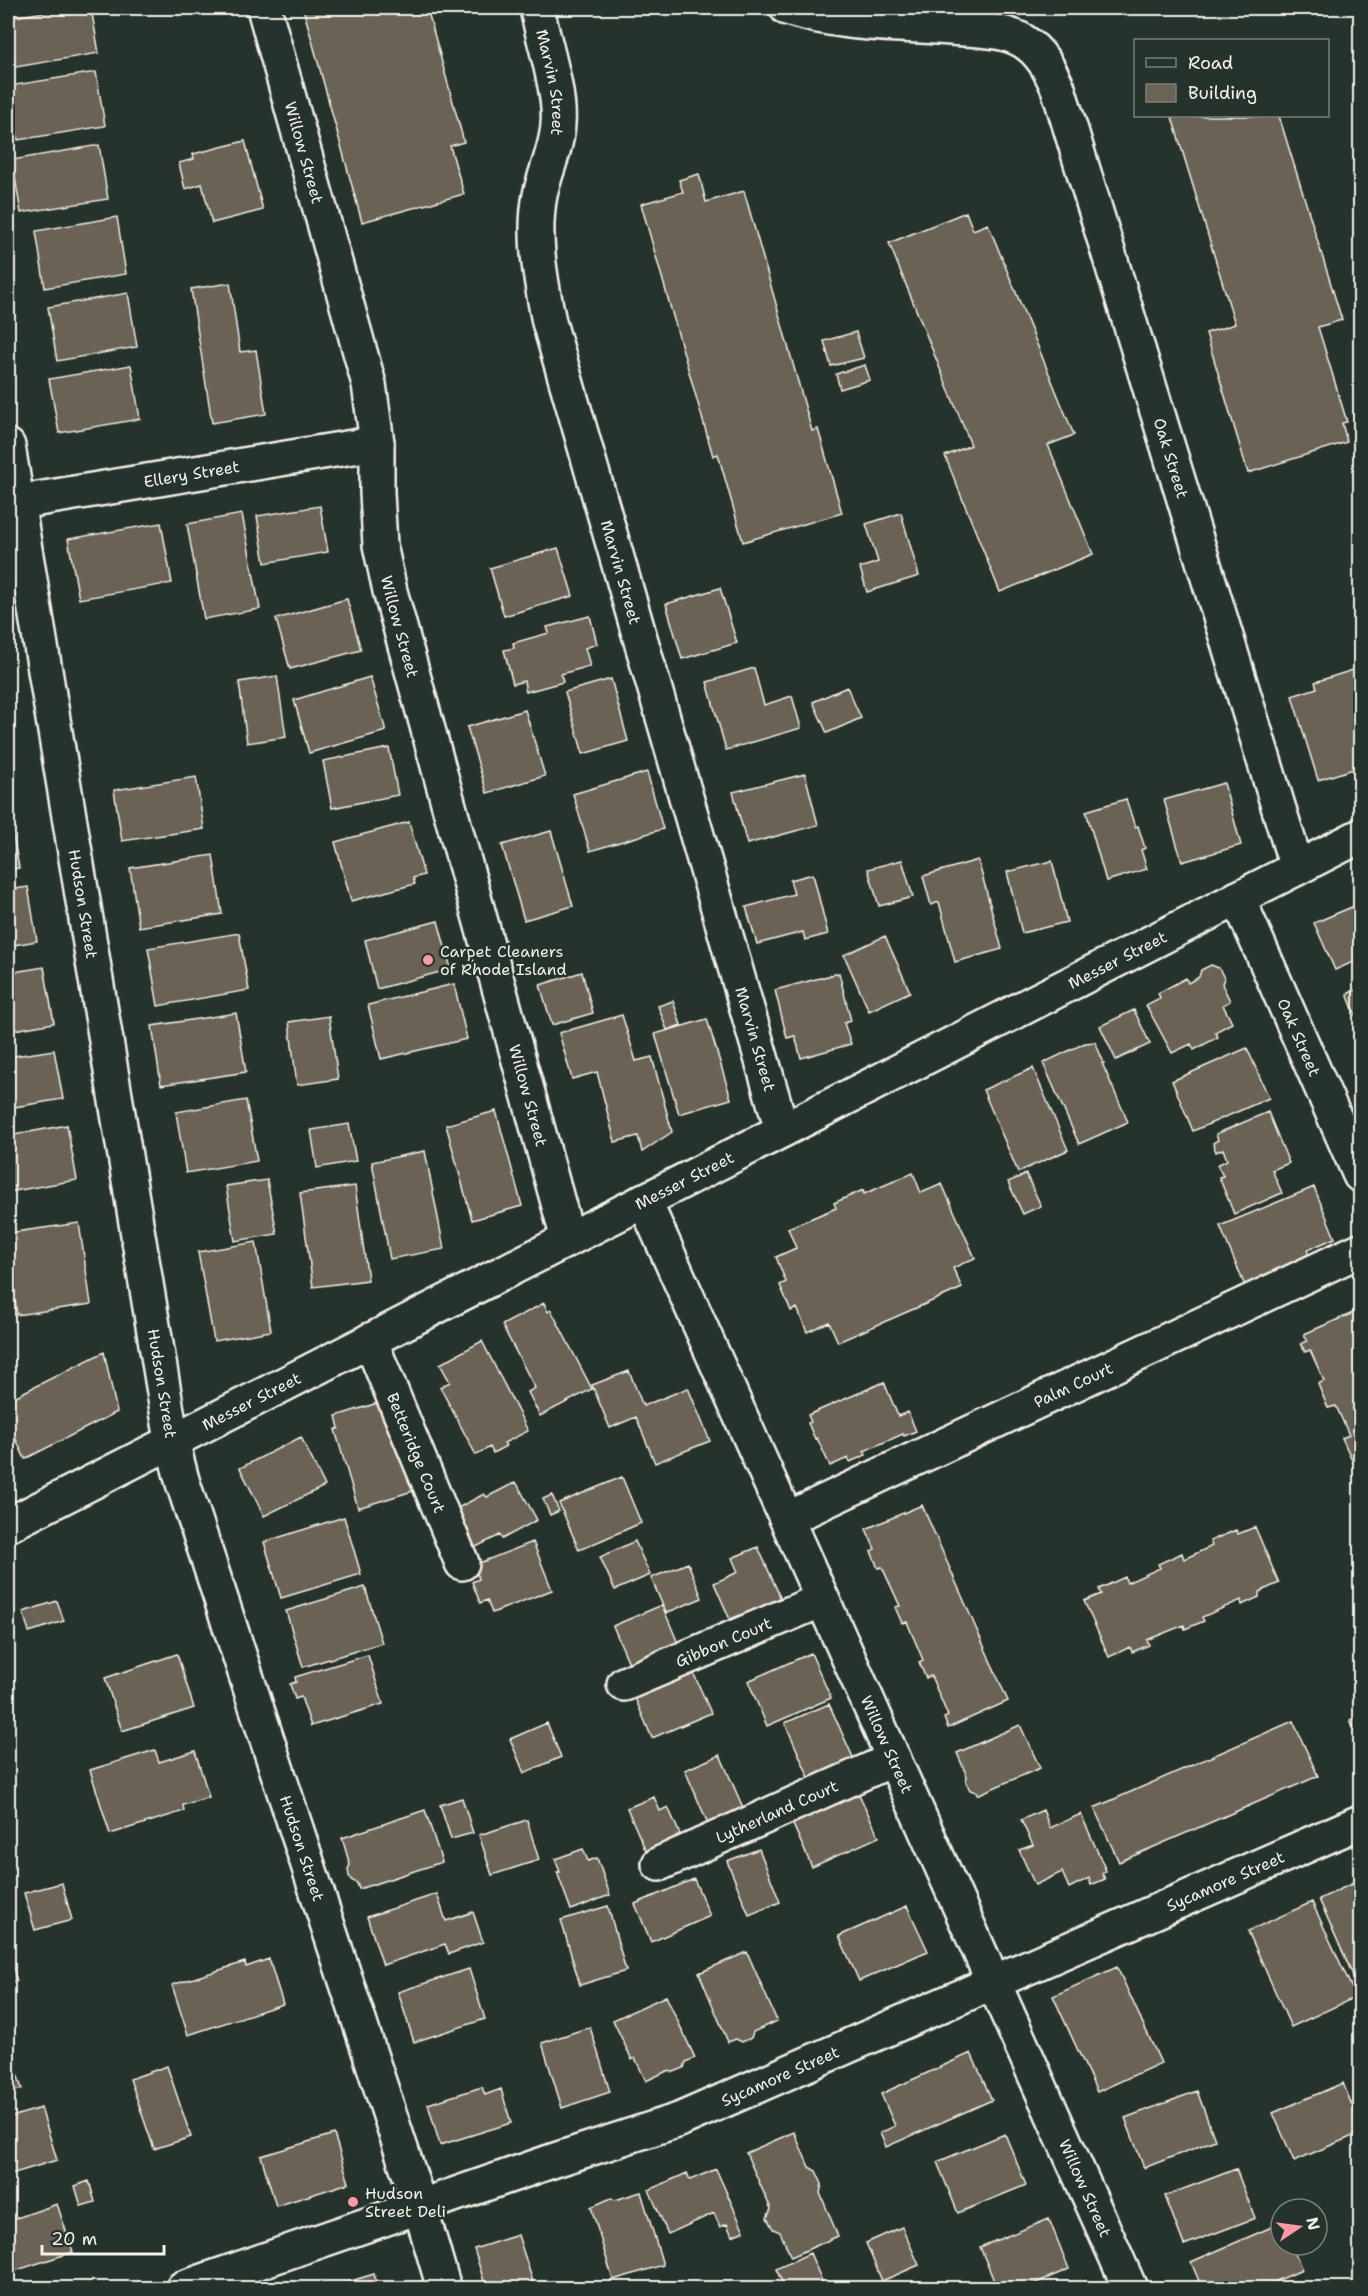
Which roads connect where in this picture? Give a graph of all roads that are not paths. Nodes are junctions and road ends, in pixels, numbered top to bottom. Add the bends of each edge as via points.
1 (264, 8) edge
2 (537, 8) edge
3 (787, 8) edge
4 (377, 443) junction
5 (8, 446) edge
6 (12, 503) edge
7 (1360, 836) edge
8 (1297, 868) junction
9 (1238, 898) junction
10 (782, 1130) junction
11 (1360, 1175) edge
12 (644, 1200) junction
13 (568, 1239) junction
14 (1360, 1250) edge
15 (370, 1340) junction
16 (172, 1441) junction
17 (787, 1519) junction
18 (8, 1525) edge
19 (462, 1563) dead end
20 (822, 1600) junction
21 (624, 1684) dead end
22 (894, 1759) junction
23 (1360, 1821) edge
24 (659, 1864) dead end
25 (993, 1982) junction
26 (420, 2207) junction
27 (183, 2289) edge
28 (444, 2289) edge
29 (1130, 2289) edge

1 - 4 street, Willow Street via 369,384
2 - 10 street, Marvin Street via 558,114 557,136 538,219 539,260 549,322
3 - 8 street, Oak Street via 855,20 999,32 1036,50 1046,63 1058,88
4 - 6 street, Ellery Street
4 - 13 street, Willow Street via 379,529 390,591
5 - 6 street, Hudson Street
6 - 16 street, Hudson Street
7 - 8 street, Messer Street
8 - 9 street, Messer Street
9 - 10 street, Messer Street
9 - 11 street, Oak Street
10 - 12 street, Messer Street
12 - 13 street, Messer Street
12 - 17 street, Willow Street
13 - 15 street, Messer Street
14 - 17 street, Palm Court
15 - 16 street, Messer Street
15 - 19 street, Betteridge Court
16 - 18 street, Messer Street
16 - 26 street, Hudson Street
17 - 20 street, Willow Street
20 - 21 street, Gibbon Court
20 - 22 street, Willow Street
22 - 24 street, Lytherland Court
22 - 25 street, Willow Street
23 - 25 street, Sycamore Street
25 - 26 street, Sycamore Street via 679,2120
25 - 29 street, Willow Street
26 - 27 street, Sycamore Street
26 - 28 street, Hudson Street

